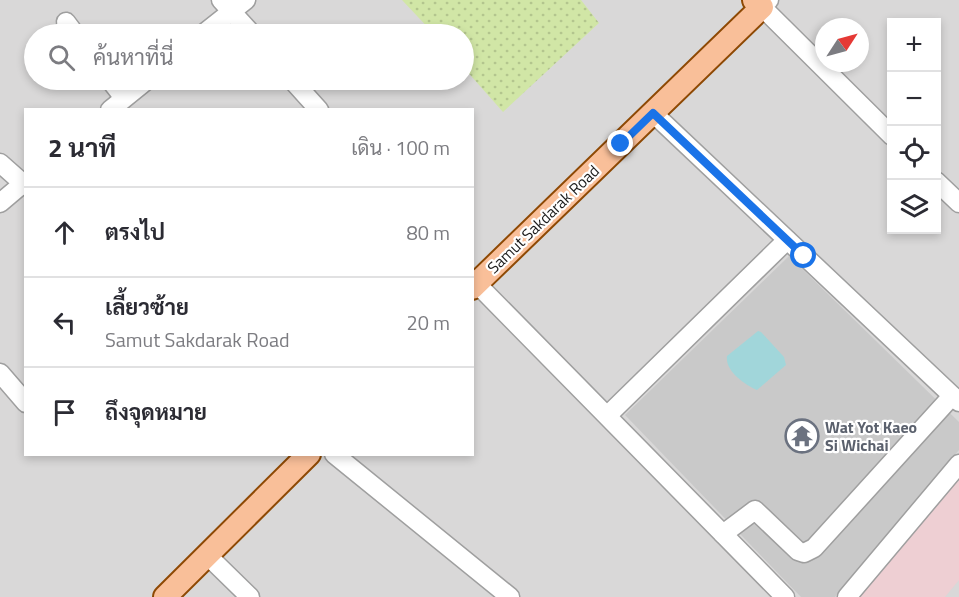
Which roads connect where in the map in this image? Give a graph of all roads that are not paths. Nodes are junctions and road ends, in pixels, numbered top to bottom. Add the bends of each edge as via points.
1 (246, 0) edge
2 (762, 2) edge
3 (226, 6) edge
4 (211, 24) edge
5 (243, 24) edge
6 (134, 90) edge
7 (301, 90) edge
8 (117, 104) edge
9 (318, 108) edge
10 (653, 113) junction
11 (887, 132) edge
12 (0, 163) edge
13 (24, 183) edge
14 (24, 185) edge
15 (941, 186) edge
16 (0, 203) edge
17 (959, 203) edge
18 (787, 240) junction
19 (474, 284) edge
20 (0, 373) edge
21 (956, 399) edge
22 (24, 401) edge
23 (608, 415) junction
24 (307, 456) edge
25 (336, 456) edge
26 (959, 464) edge
27 (723, 534) junction
28 (207, 555) junction
29 (165, 597) edge
30 (250, 597) edge
31 (510, 597) edge
32 (785, 597) edge
33 (847, 597) edge

1 - 3 street
2 - 10 main road, Samut Sakdarak Road
2 - 11 street
3 - 4 street
3 - 5 street
6 - 8 street
7 - 9 street
10 - 18 street
10 - 19 main road, Samut Sakdarak Road
12 - 13 street
14 - 16 street
15 - 17 street
18 - 21 street
18 - 23 street
19 - 23 street
20 - 22 street
21 - 27 street via 814,548 804,553 798,551 755,510
23 - 27 street
24 - 28 main road
25 - 31 street
26 - 33 street
27 - 32 street
28 - 29 main road
28 - 30 street

